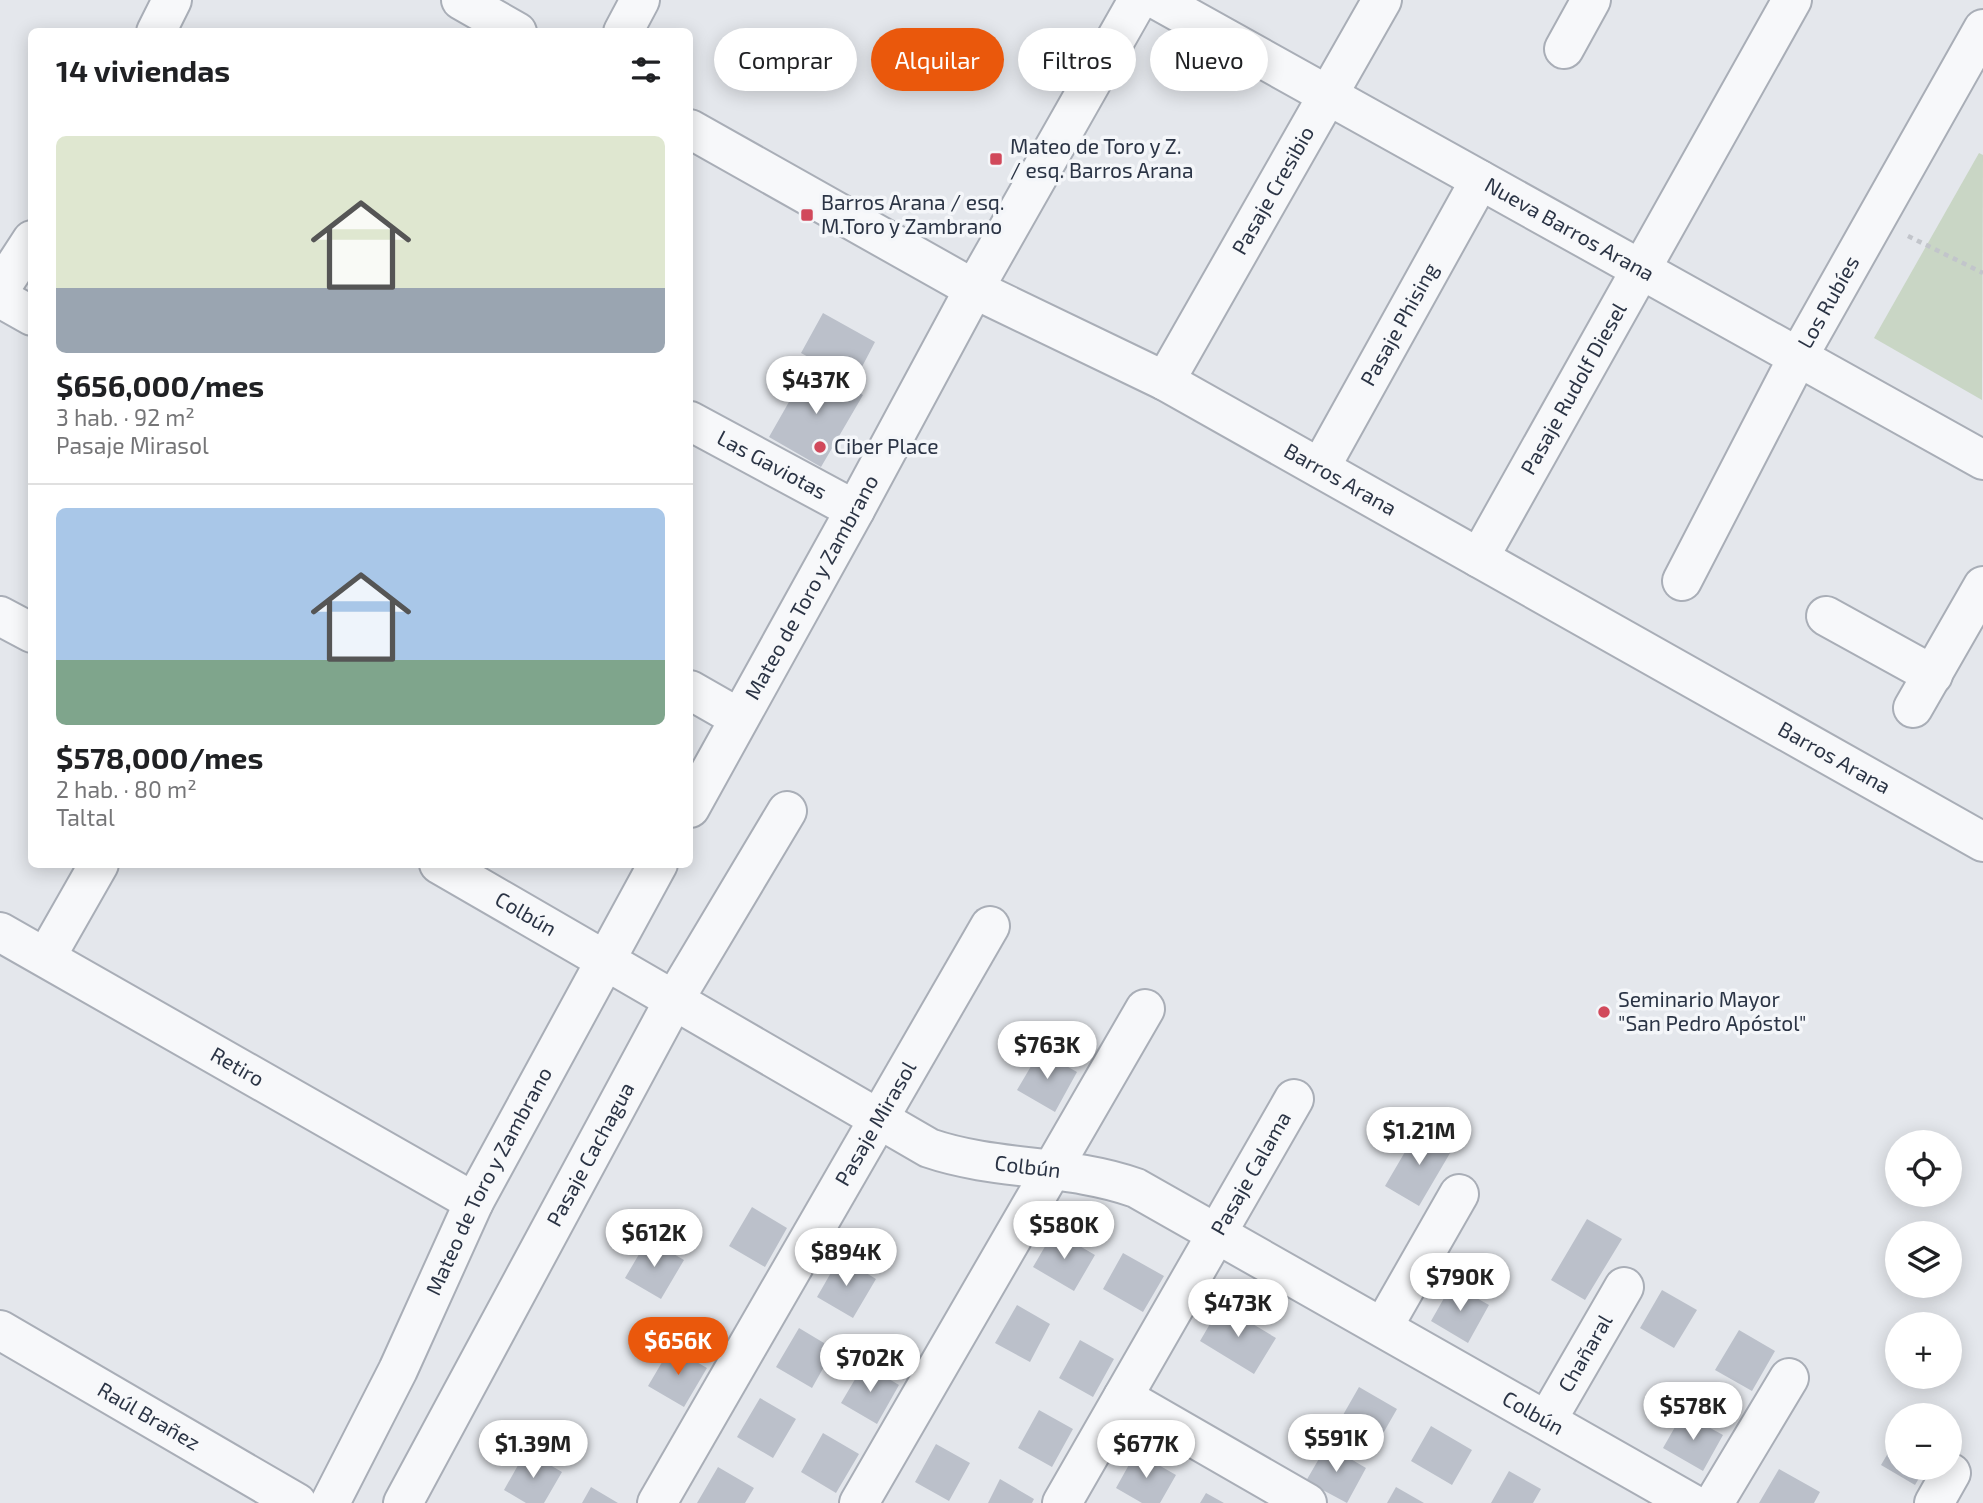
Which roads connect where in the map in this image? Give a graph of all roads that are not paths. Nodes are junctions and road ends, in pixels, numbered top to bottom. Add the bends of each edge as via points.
1 (172, 0) edge
2 (461, 0) edge
3 (640, 0) edge
4 (1138, 0) edge
5 (1157, 0) edge
6 (1382, 0) edge
7 (1591, 0) edge
8 (1792, 0) edge
9 (158, 28) edge
10 (510, 28) edge
11 (625, 28) edge
12 (1983, 29) edge
13 (1564, 49) dead end
14 (1328, 95) junction
15 (693, 131) edge
16 (1480, 180) junction
17 (28, 246) edge
18 (1642, 270) junction
19 (0, 289) edge
20 (974, 289) junction
21 (0, 298) edge
22 (28, 314) edge
23 (1798, 357) junction
24 (1164, 381) junction
25 (693, 423) edge
26 (1983, 460) edge
27 (1320, 468) junction
28 (855, 510) junction
29 (1479, 558) junction
30 (1682, 581) dead end
31 (1983, 586) edge
32 (0, 616) edge
33 (1826, 616) dead end
34 (28, 631) edge
35 (1933, 675) junction
36 (693, 692) edge
37 (1913, 708) dead end
38 (739, 718) junction
39 (693, 802) edge
40 (787, 811) dead end
41 (1983, 842) edge
42 (97, 868) edge
43 (446, 868) edge
44 (656, 868) edge
45 (990, 926) dead end
46 (0, 932) edge
47 (46, 957) junction
48 (606, 960) junction
49 (674, 1000) junction
50 (1145, 1009) dead end
51 (1294, 1099) dead end
52 (880, 1119) junction
53 (1053, 1170) junction
54 (1459, 1194) dead end
55 (474, 1202) junction
56 (1218, 1234) junction
57 (1624, 1287) dead end
58 (1383, 1327) junction
59 (0, 1330) edge
60 (1789, 1378) dead end
61 (1124, 1396) junction
62 (1547, 1420) junction
63 (1680, 1500) edge
64 (297, 1503) edge
65 (330, 1503) edge
66 (403, 1503) edge
67 (657, 1503) edge
68 (859, 1503) edge
69 (1062, 1503) edge
70 (1307, 1503) edge
71 (1714, 1503) edge

1 - 9 street
2 - 10 street
3 - 11 street
4 - 20 street, Mateo de Toro y Zambrano
5 - 14 street, Nueva Barros Arana
6 - 14 street, Pasaje Cresibio
7 - 13 street
8 - 18 street, Pasaje Rudolf Diesel
12 - 23 street, Los Rubíes
14 - 16 street, Nueva Barros Arana
14 - 24 street, Pasaje Cresibio
15 - 20 street, Barros Arana
16 - 18 street, Nueva Barros Arana
16 - 27 street, Pasaje Phising
17 - 19 street
18 - 23 street, Nueva Barros Arana
18 - 29 street, Pasaje Rudolf Diesel
20 - 24 street, Barros Arana
20 - 28 street, Mateo de Toro y Zambrano
21 - 22 street
23 - 26 street, Nueva Barros Arana
23 - 30 street, Los Rubíes
24 - 27 street, Barros Arana
25 - 28 street, Las Gaviotas
27 - 29 street, Barros Arana
28 - 38 street, Mateo de Toro y Zambrano
29 - 41 street, Barros Arana
31 - 35 street
32 - 34 street
33 - 35 street
35 - 37 street
36 - 38 street
38 - 39 street, Mateo de Toro y Zambrano
40 - 49 street, Pasaje Cachagua
42 - 47 street
43 - 48 street, Colbún
44 - 48 street, Mateo de Toro y Zambrano
45 - 52 street, Pasaje Mirasol
46 - 47 street, Retiro
47 - 55 street, Retiro
48 - 49 street, Colbún
48 - 55 street, Mateo de Toro y Zambrano
49 - 52 street, Colbún
49 - 66 street, Pasaje Cachagua
50 - 53 street
51 - 56 street, Pasaje Calama
52 - 53 street, Colbún via 929,1149 964,1159
52 - 67 street, Pasaje Mirasol
53 - 56 street, Colbún via 1136,1188
53 - 68 street
54 - 58 street
55 - 65 street, Mateo de Toro y Zambrano via 398,1370
56 - 58 street, Colbún
56 - 61 street, Pasaje Calama
57 - 62 street, Chañaral
58 - 62 street, Colbún
59 - 64 street, Raúl Brañez
60 - 71 street
61 - 69 street, Pasaje Calama
61 - 70 street
62 - 63 street, Colbún

